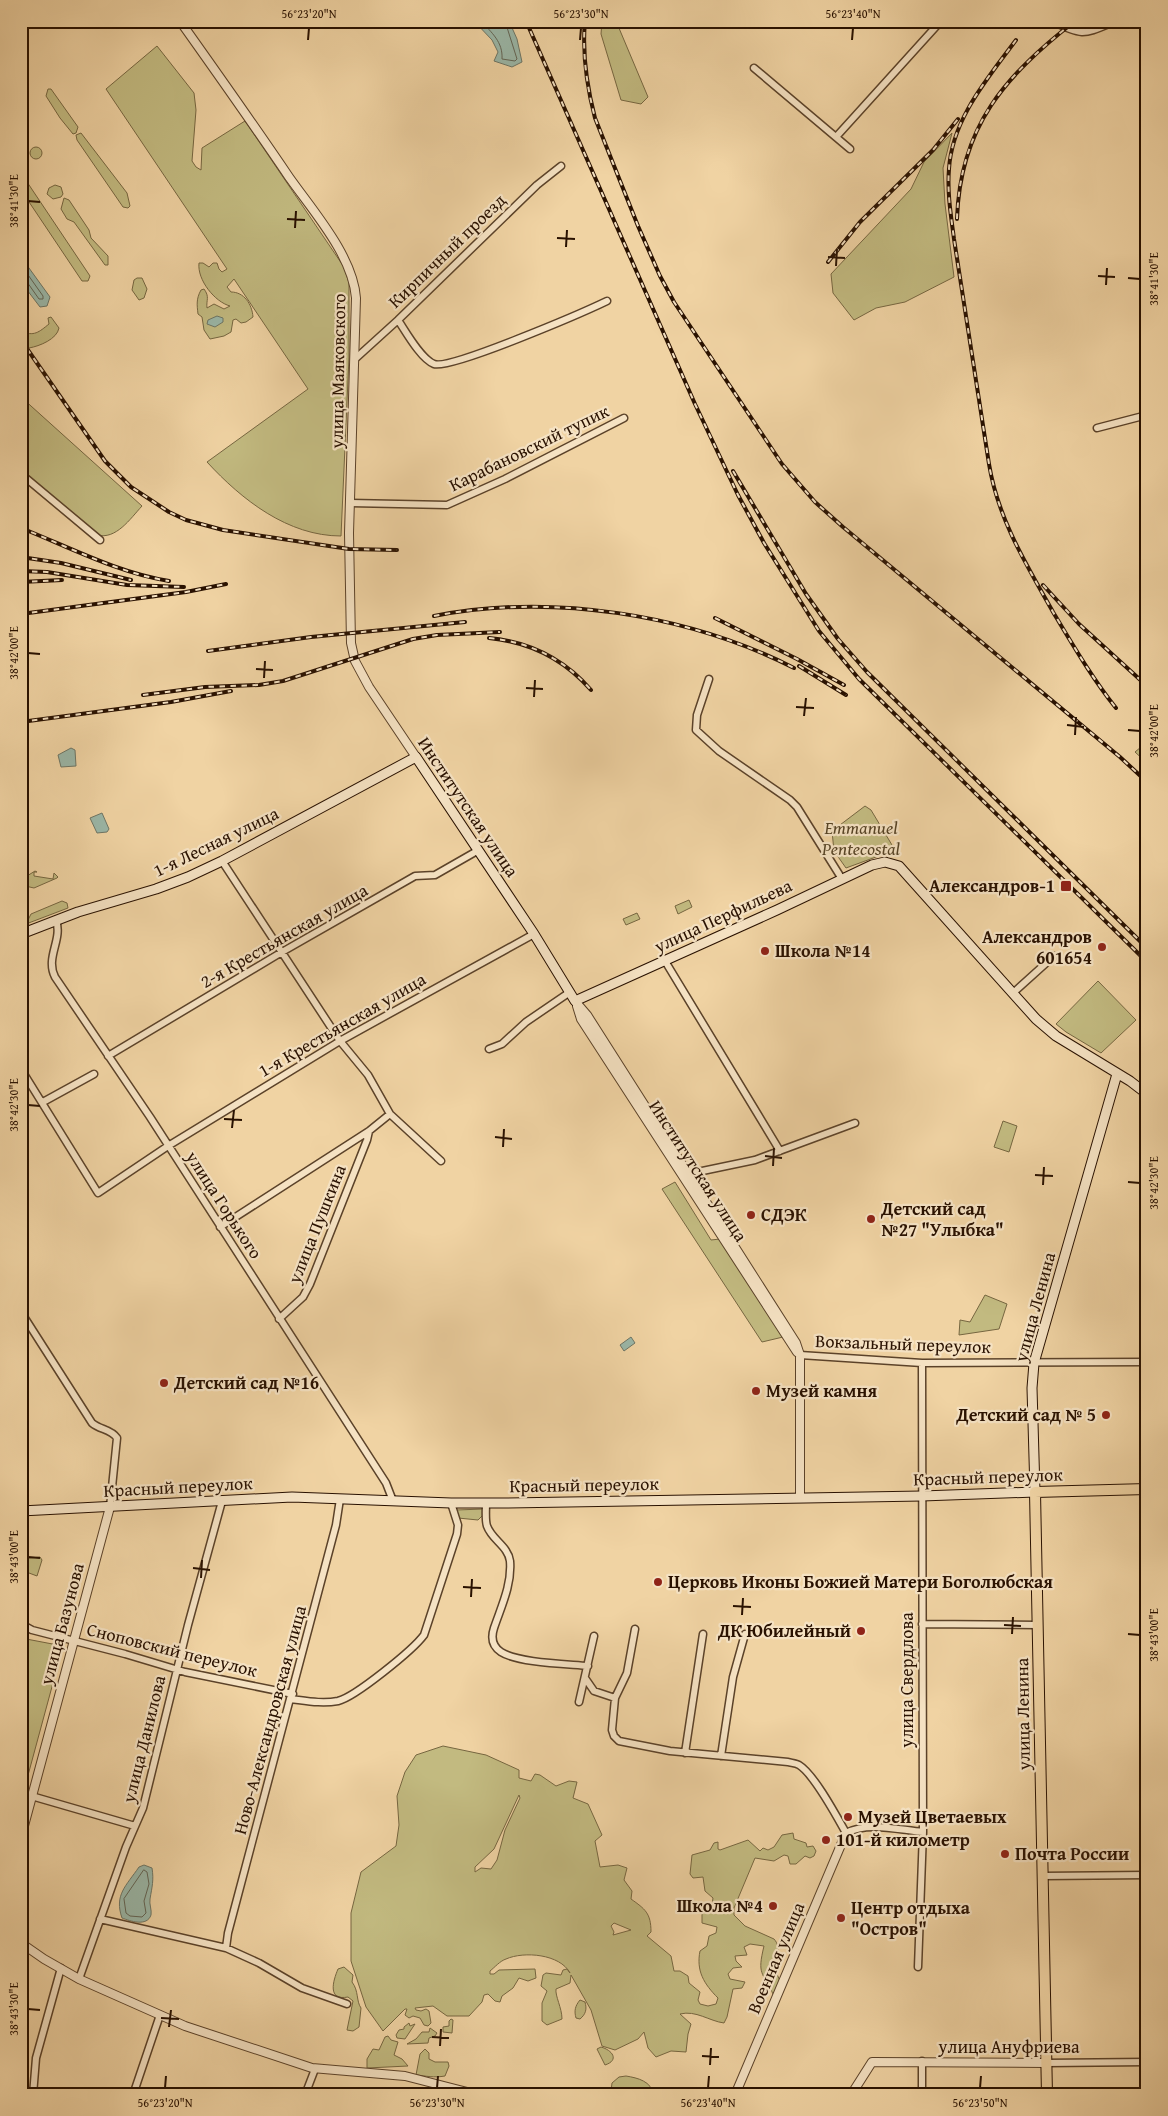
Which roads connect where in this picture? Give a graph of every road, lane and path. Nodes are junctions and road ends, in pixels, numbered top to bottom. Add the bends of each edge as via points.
1 (180, 21) edge
2 (941, 21) edge
3 (1052, 21) edge
4 (1116, 21) edge
5 (754, 68) dead end
6 (836, 137) junction
7 (850, 150) dead end
8 (561, 166) dead end
9 (607, 301) dead end
10 (398, 320) junction
11 (355, 359) junction
12 (1147, 415) edge
13 (624, 418) dead end
14 (1097, 428) dead end
15 (21, 474) edge
16 (350, 504) junction
17 (100, 540) dead end
18 (350, 625) joint
19 (709, 679) dead end
20 (416, 757) junction
21 (477, 851) junction
22 (222, 861) junction
23 (842, 880) junction
24 (56, 920) junction
25 (21, 934) edge
26 (534, 934) junction
27 (282, 952) junction
28 (1054, 956) dead end
29 (665, 961) junction
30 (570, 992) junction
31 (1012, 993) junction
32 (575, 1001) junction
33 (340, 1041) junction
34 (490, 1049) dead end
35 (108, 1056) junction
36 (21, 1070) edge
37 (94, 1074) dead end
38 (1117, 1074) junction
39 (1147, 1094) edge
40 (43, 1102) junction
41 (390, 1114) junction
42 (855, 1123) dead end
43 (369, 1131) junction
44 (168, 1146) junction
45 (780, 1151) junction
46 (441, 1161) dead end
47 (686, 1175) junction
48 (220, 1227) junction
49 (21, 1312) edge
50 (279, 1319) junction
51 (800, 1356) junction
52 (1147, 1362) edge
53 (922, 1363) junction
54 (1034, 1363) junction
55 (1147, 1489) edge
56 (1035, 1492) junction
57 (922, 1496) junction
58 (340, 1498) junction
59 (800, 1498) junction
60 (222, 1501) junction
61 (393, 1501) junction
62 (451, 1503) junction
63 (486, 1503) junction
64 (110, 1507) junction
65 (21, 1511) edge
66 (21, 1624) edge
67 (922, 1624) junction
68 (1037, 1625) junction
69 (635, 1629) dead end
70 (703, 1634) dead end
71 (745, 1634) dead end
72 (594, 1636) dead end
73 (73, 1641) junction
74 (588, 1666) junction
75 (177, 1669) junction
76 (585, 1678) junction
77 (292, 1696) junction
78 (615, 1698) junction
79 (579, 1702) dead end
80 (684, 1753) junction
81 (722, 1756) junction
82 (21, 1793) edge
83 (32, 1796) junction
84 (135, 1826) junction
85 (923, 1832) junction
86 (846, 1833) junction
87 (21, 1837) edge
88 (1147, 1875) edge
89 (1043, 1876) junction
90 (100, 1919) junction
91 (21, 1943) edge
92 (226, 1948) junction
93 (918, 1967) dead end
94 (61, 1968) junction
95 (79, 1978) junction
96 (347, 2004) dead end
97 (160, 2015) junction
98 (922, 2061) junction
99 (1147, 2062) edge
100 (1046, 2063) junction
101 (315, 2069) junction
102 (33, 2095) edge
103 (133, 2095) edge
104 (305, 2095) edge
105 (479, 2095) edge
106 (735, 2095) edge
107 (851, 2095) edge
108 (922, 2095) edge
109 (1047, 2095) edge

1 - 11 street, улица Маяковского via 345,259 355,286
2 - 6 street
3 - 4 street via 1077,33 1086,33
5 - 6 street
6 - 7 street
8 - 10 street, Кирпичный проезд
9 - 10 street via 510,342 442,365 430,362
10 - 11 street, Кирпичный проезд
11 - 16 street, улица Маяковского
12 - 14 street
13 - 16 street, Карабановский тупик via 447,505
15 - 17 street
16 - 18 street, улица Маяковского
18 - 20 street, Институтская улица via 355,661
19 - 23 street via 697,715 696,730 719,751 797,807
20 - 21 main road, Институтская улица
20 - 22 main road, 1-я Лесная улица
21 - 26 main road, Институтская улица
21 - 27 street, 2-я Крестьянская улица via 435,875 415,876
22 - 24 main road, 1-я Лесная улица via 156,889
22 - 27 street
23 - 29 main road, улица Перфильева
23 - 31 main road, улица Перфильева via 872,865 885,862 899,866
24 - 25 main road, 1-я Лесная улица
24 - 35 street, улица Горького via 58,929 52,971
26 - 30 main road, Институтская улица
26 - 33 street, 1-я Крестьянская улица
27 - 33 street
27 - 35 street, 2-я Крестьянская улица
28 - 31 street
29 - 32 main road, улица Перфильева
29 - 45 street
30 - 32 main road, Институтская улица
30 - 34 street via 526,1022 502,1044
31 - 38 main road via 1056,1036
32 - 47 street, Институтская улица via 587,1015
33 - 41 street via 368,1075
33 - 44 street, 1-я Крестьянская улица
35 - 44 street, улица Горького
36 - 40 street
37 - 40 street
38 - 39 main road
38 - 54 main road, улица Ленина
40 - 44 street, 1-я Крестьянская улица via 98,1193
41 - 43 street
41 - 46 street
42 - 45 street
43 - 48 street
43 - 50 street, улица Пушкина via 304,1297
44 - 48 street, улица Горького
45 - 47 street via 755,1160
47 - 51 street, Институтская улица via 796,1343
48 - 50 street, улица Горького
49 - 64 street via 92,1423 114,1433 117,1438
50 - 61 street, улица Горького via 386,1483
51 - 53 street, Вокзальный переулок
51 - 59 street, Институтская улица
52 - 54 street, Вокзальный переулок
53 - 54 street, Вокзальный переулок
53 - 57 street, улица Свердлова
54 - 56 main road, улица Ленина
55 - 56 main road, Красный переулок
56 - 57 main road, Красный переулок
56 - 68 main road, улица Ленина
57 - 59 main road, Красный переулок
57 - 67 street, улица Свердлова
58 - 60 main road, Красный переулок
58 - 61 main road, Красный переулок
58 - 77 street, Ново-Александровская улица
59 - 63 main road, Красный переулок
60 - 64 main road, Красный переулок
60 - 75 street, улица Данилова
61 - 62 main road, Красный переулок
62 - 63 main road, Красный переулок
62 - 77 street, Сноповский переулок via 458,1525 457,1534 424,1635 418,1644 340,1700 312,1702
63 - 74 street via 487,1526 507,1551 510,1560 507,1591 493,1629 494,1645 500,1651 522,1658
64 - 65 main road, Красный переулок
64 - 73 street, улица Базунова
66 - 73 street, Сноповский переулок
67 - 68 street
67 - 85 street, улица Свердлова
68 - 89 main road, улица Ленина
69 - 78 street via 627,1674
70 - 80 street
71 - 81 street via 733,1677
72 - 74 street
73 - 75 street, Сноповский переулок
73 - 83 street, улица Базунова
74 - 76 street
75 - 77 street, Сноповский переулок
75 - 84 street, улица Данилова via 143,1808
76 - 78 street via 594,1691
76 - 79 street
77 - 92 street, Ново-Александровская улица
78 - 80 street via 612,1730 620,1741
80 - 81 street
81 - 86 street via 799,1765 807,1772
82 - 83 street
83 - 84 street
83 - 87 street, улица Базунова
84 - 90 street, улица Данилова
85 - 86 street via 868,1827
85 - 93 street, улица Свердлова
86 - 106 street, Военная улица
88 - 89 street
89 - 100 main road, улица Ленина
90 - 92 street
90 - 95 street, улица Данилова
91 - 94 street
92 - 96 street via 302,1988
94 - 95 street
94 - 102 street via 36,2058
95 - 97 street
97 - 101 street
97 - 103 street
98 - 100 street, улица Ануфриева
98 - 107 street, улица Ануфриева via 872,2062
98 - 108 street
99 - 100 street, улица Ануфриева
100 - 109 main road, улица Ленина
101 - 104 street
101 - 105 street via 405,2076

